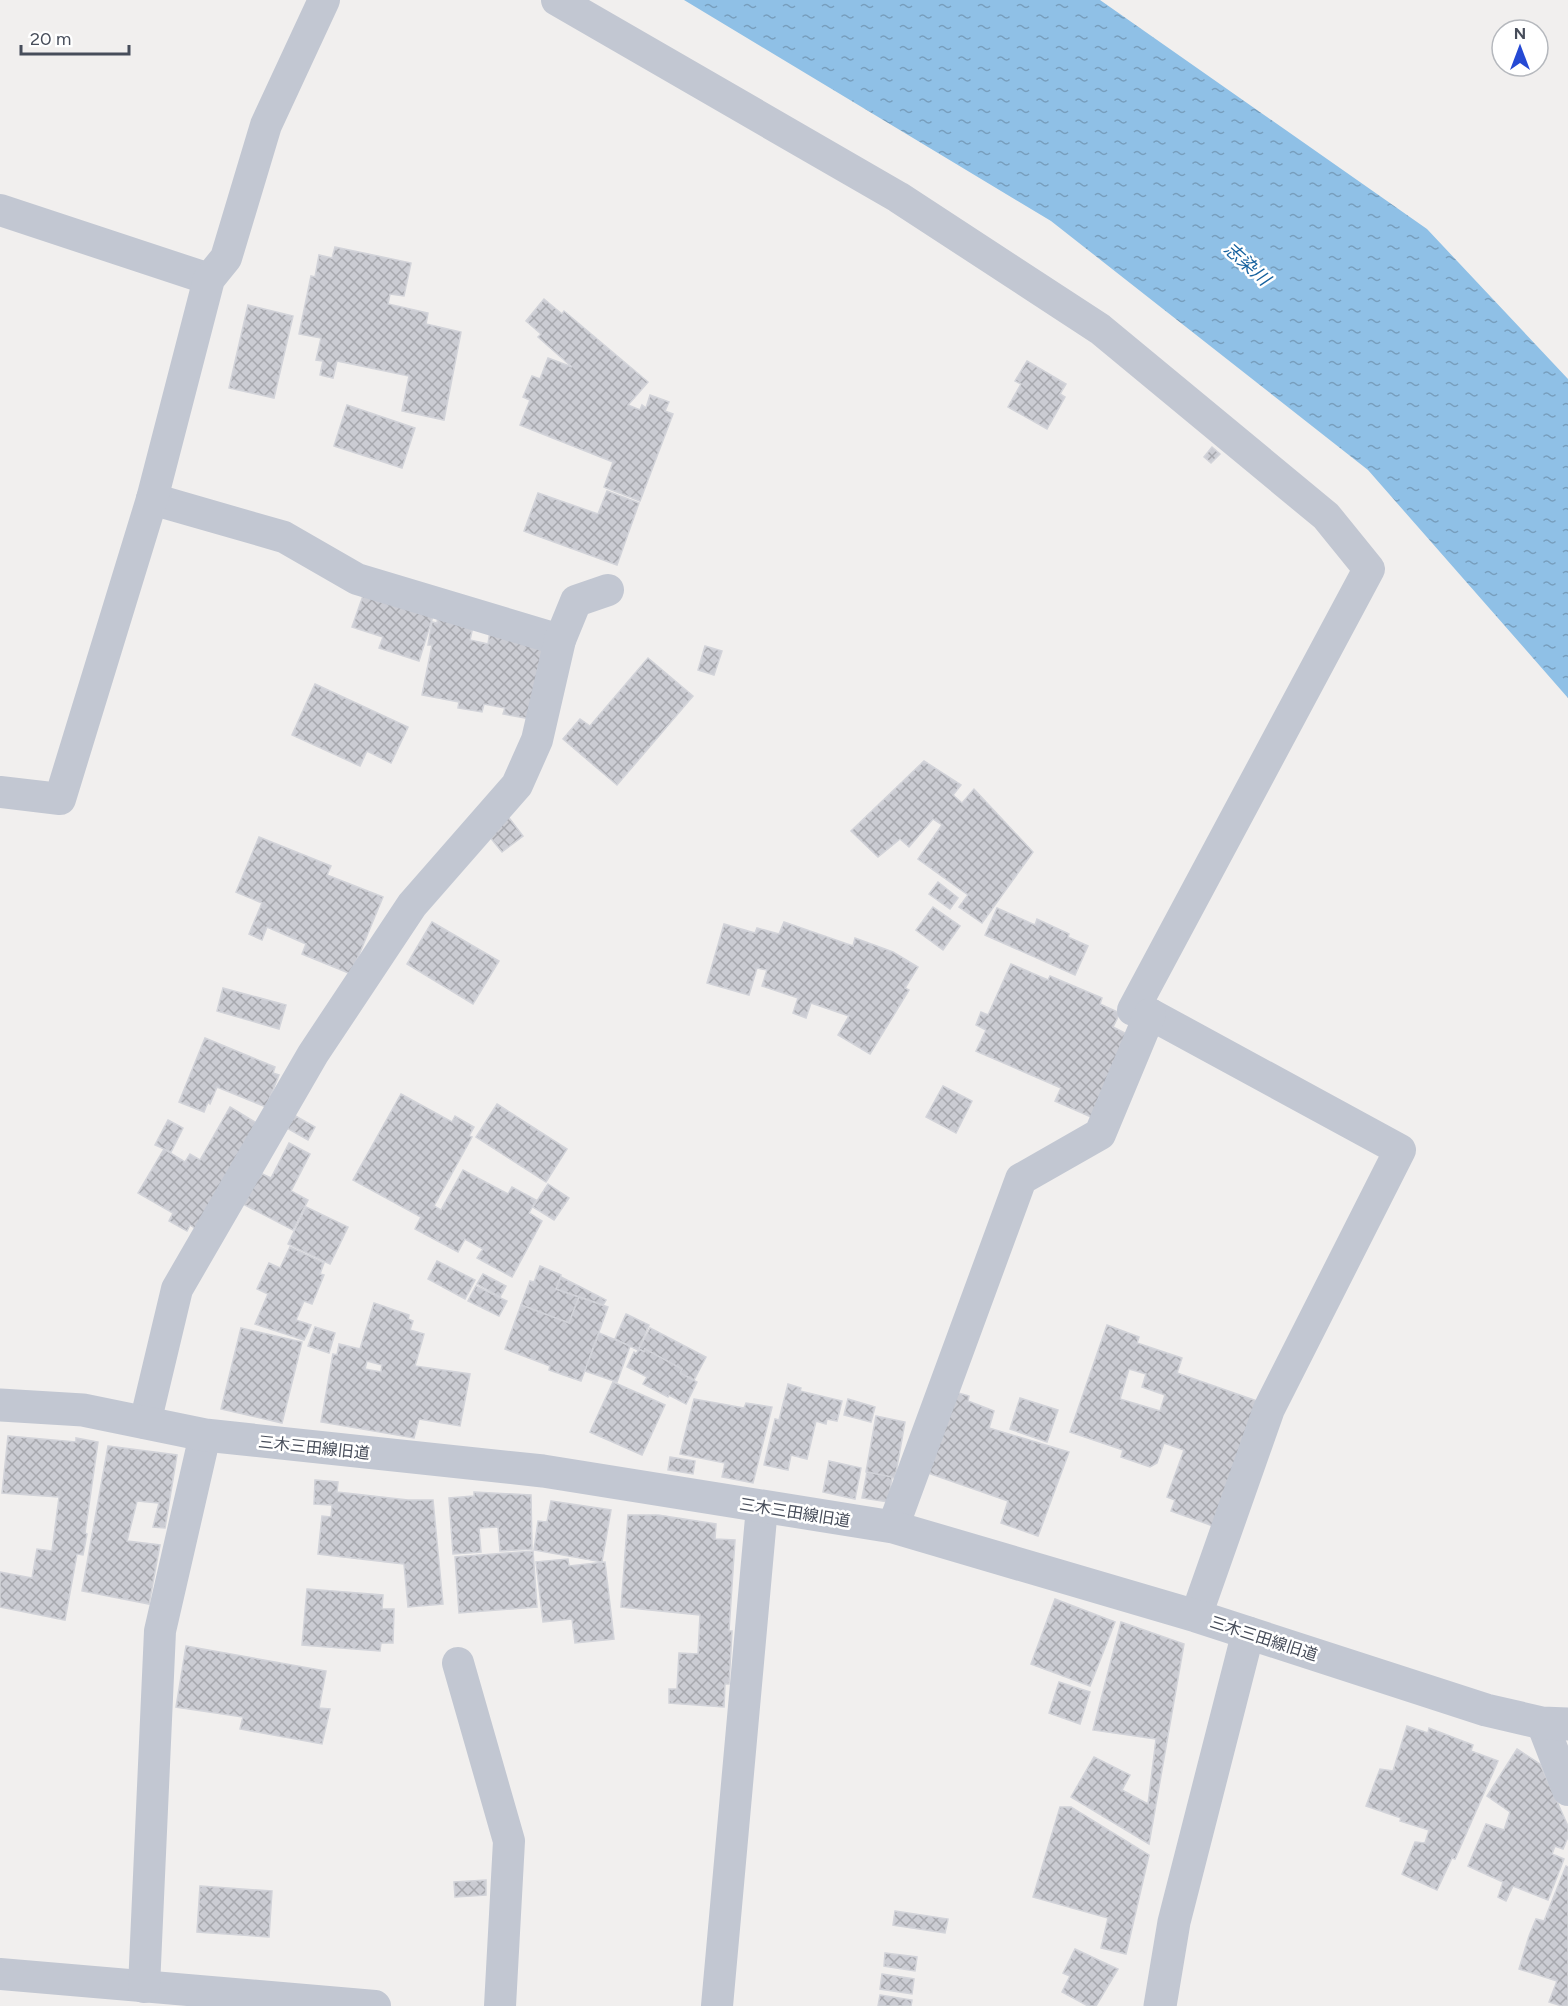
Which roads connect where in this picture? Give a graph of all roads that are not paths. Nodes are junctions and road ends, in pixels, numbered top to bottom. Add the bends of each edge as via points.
1 (324, 0) edge
2 (556, 0) edge
3 (0, 210) edge
4 (209, 279) junction
5 (152, 499) junction
6 (608, 590) dead end
7 (560, 640) junction
8 (0, 792) edge
9 (1150, 1014) junction
10 (0, 1405) edge
11 (145, 1423) junction
12 (205, 1435) junction
13 (762, 1507) junction
14 (893, 1527) junction
15 (1196, 1616) junction
16 (1248, 1633) junction
17 (459, 1663) dead end
18 (1555, 1724) edge
19 (1568, 1790) edge
20 (0, 1974) edge
21 (144, 1987) junction
22 (375, 2006) edge
23 (500, 2006) edge
24 (717, 2006) edge
25 (1160, 2006) edge

1 - 4 street via 266,125 226,258
2 - 9 street via 898,197 1100,329 1326,516 1369,569 1133,1010
3 - 4 street
4 - 5 street
5 - 7 street via 284,537 357,579
5 - 8 street via 60,799
6 - 7 street via 576,601
7 - 11 street via 537,740 517,785 412,905 313,1054 177,1289
9 - 14 street via 1100,1134 1021,1179
9 - 15 street via 1400,1150 1269,1409
10 - 11 street, 三木三田線旧道 via 83,1410
11 - 12 street, 三木三田線旧道
12 - 13 street, 三木三田線旧道 via 543,1471
12 - 21 street via 160,1631
13 - 14 street, 三木三田線旧道
13 - 24 street
14 - 15 street, 三木三田線旧道
15 - 16 street, 三木三田線旧道
16 - 18 street, 三木三田線旧道 via 1486,1710
16 - 25 street via 1174,1922
17 - 23 street via 509,1841
18 - 19 street
20 - 21 street
21 - 22 street

